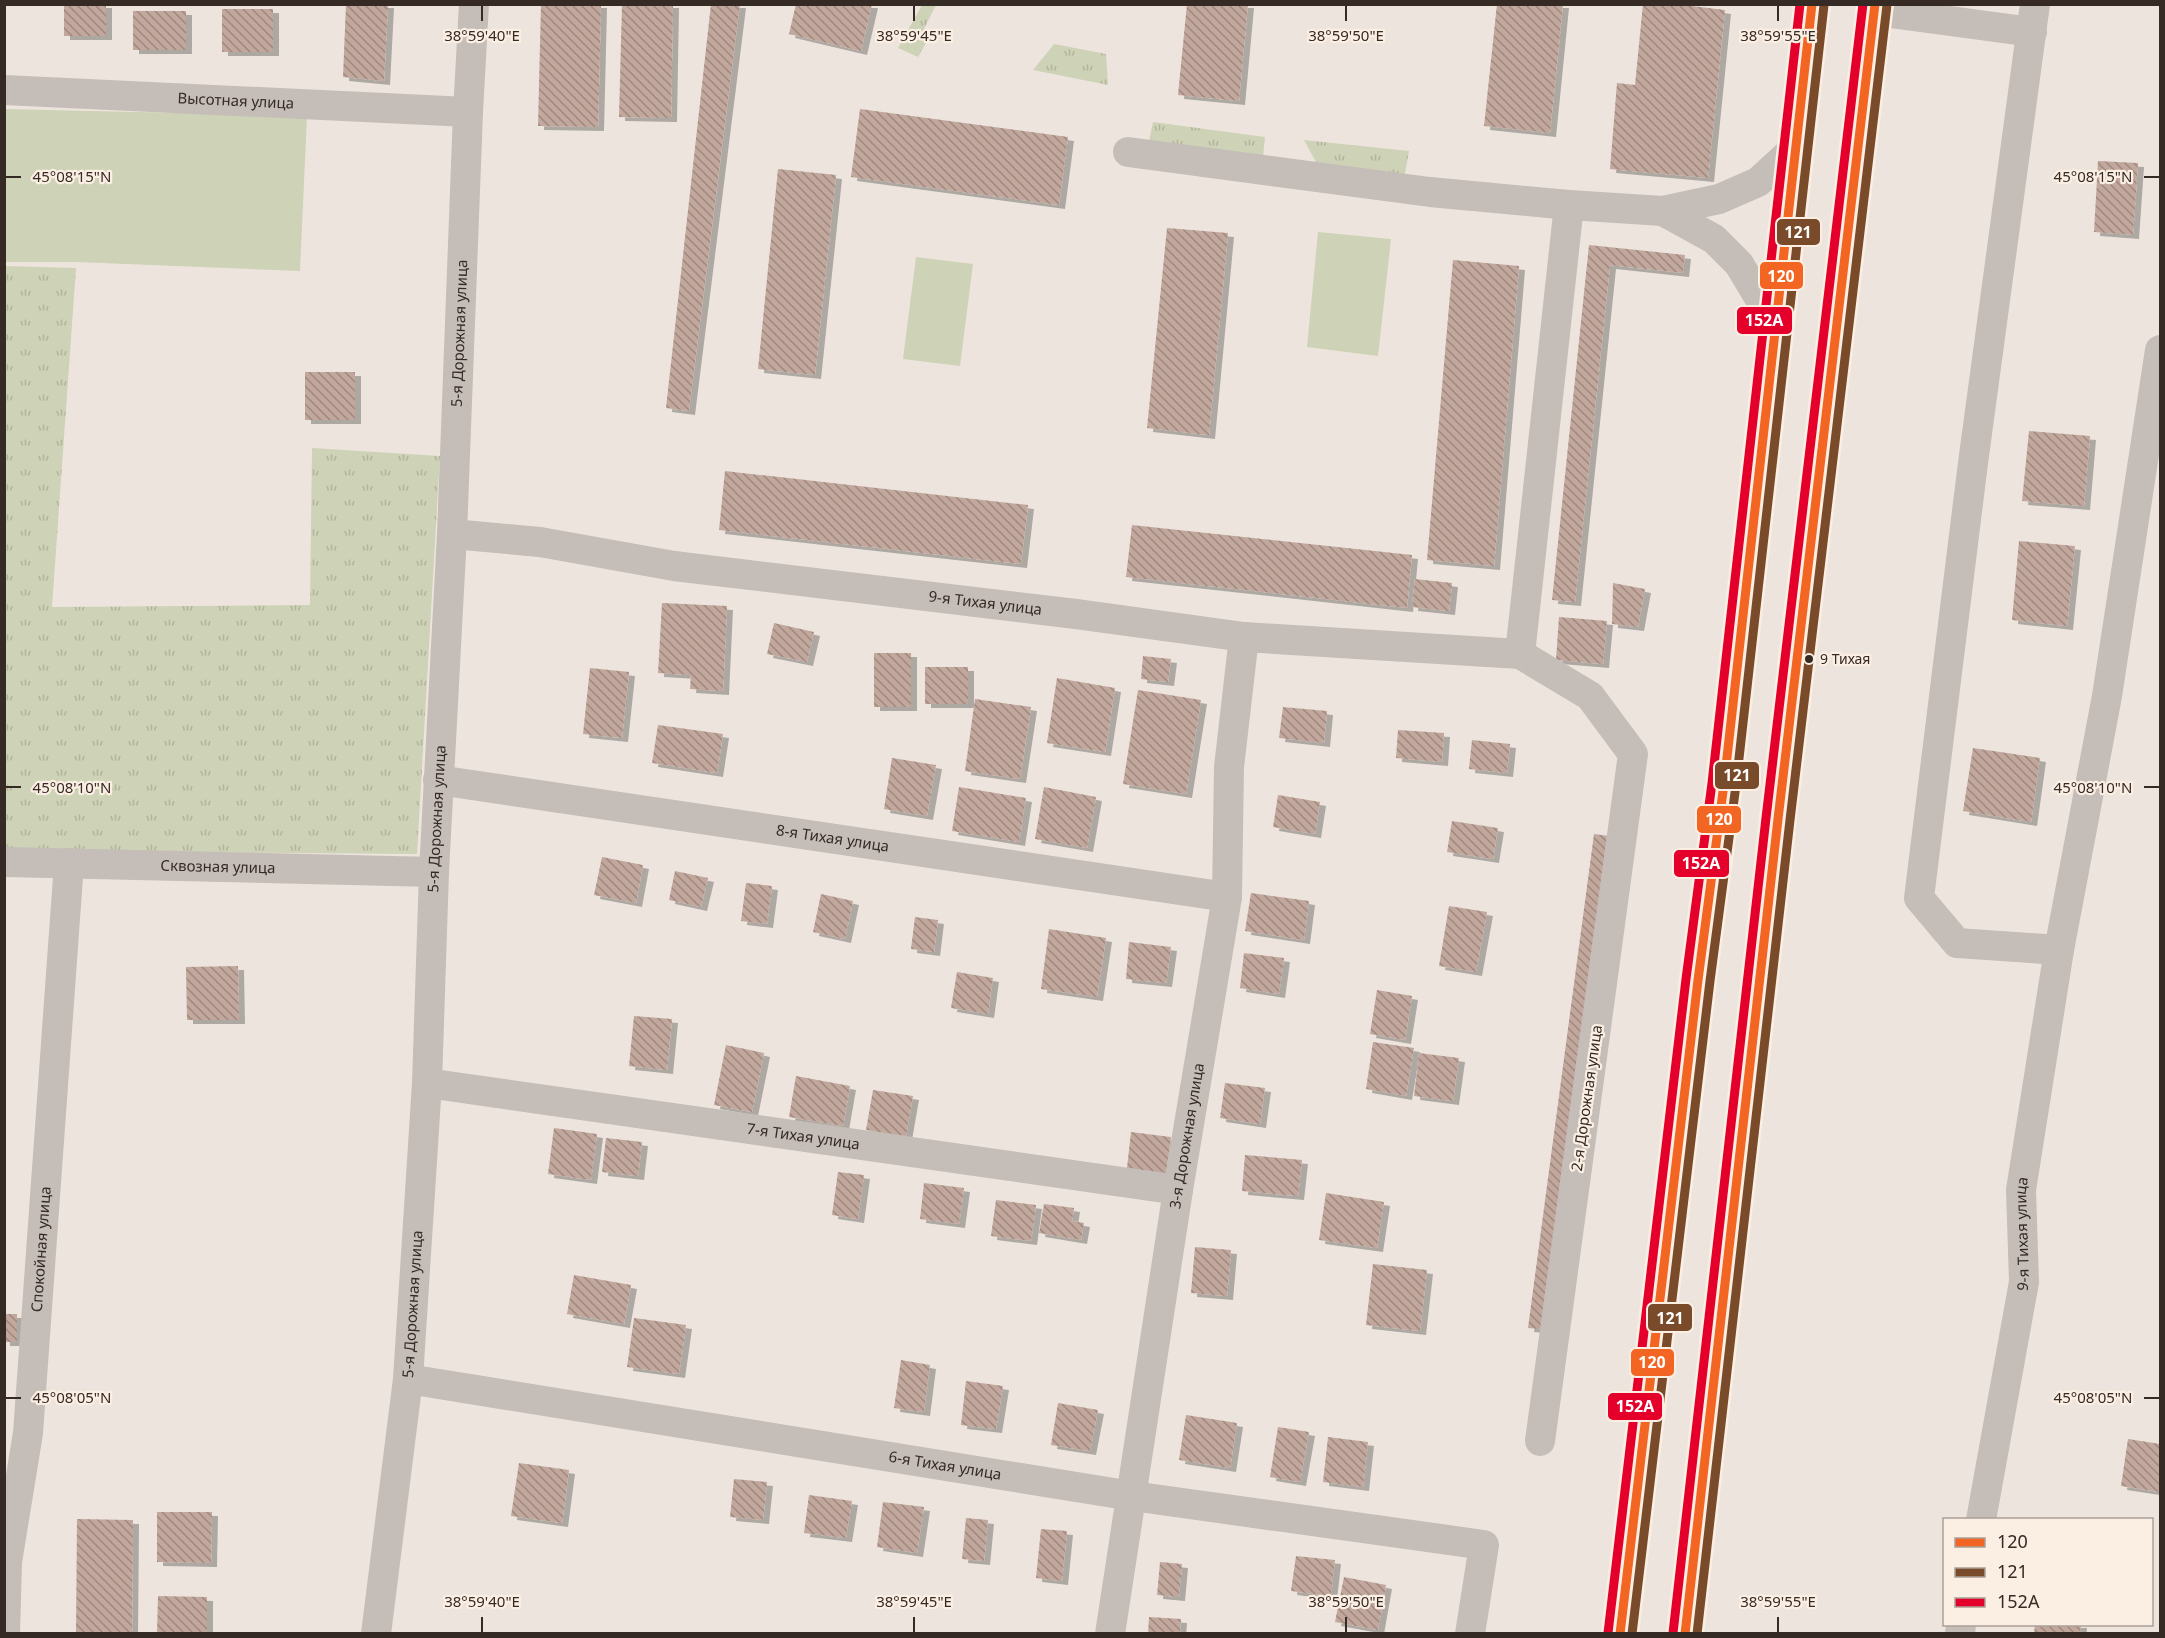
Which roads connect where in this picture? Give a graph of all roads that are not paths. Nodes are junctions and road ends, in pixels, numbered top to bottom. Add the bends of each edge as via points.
1 (474, 4) edge
2 (1812, 4) edge
3 (1875, 8) edge
4 (2033, 18) edge
5 (4, 90) edge
6 (468, 112) junction
7 (1795, 148) junction
8 (1128, 152) dead end
9 (1569, 205) junction
10 (1663, 211) junction
11 (1775, 324) junction
12 (2160, 350) edge
13 (452, 534) junction
14 (1244, 637) junction
15 (1520, 654) junction
16 (438, 780) junction
17 (4, 862) edge
18 (69, 863) junction
19 (434, 872) junction
20 (1227, 897) junction
21 (2059, 950) junction
22 (427, 1083) junction
23 (1178, 1190) junction
24 (408, 1379) junction
25 (1540, 1441) dead end
26 (1132, 1496) junction
27 (1981, 1518) edge
28 (5, 1634) edge
29 (376, 1634) edge
30 (1110, 1634) edge
31 (1470, 1634) edge
32 (1620, 1634) edge
33 (1685, 1634) edge

1 - 6 street, 5-я Дорожная улица
2 - 7 main road
3 - 4 street
3 - 33 main road
4 - 21 street via 1919,898 1957,943
5 - 6 street, Высотная улица
6 - 13 street, 5-я Дорожная улица
7 - 10 street via 1758,182 1719,199
7 - 11 main road
8 - 9 street via 1430,192
9 - 10 street
9 - 15 street
10 - 11 street via 1723,247 1739,264
11 - 32 main road via 1724,784
12 - 21 street, 9-я Тихая улица via 2107,696
13 - 14 street, 9-я Тихая улица via 540,542 674,566
13 - 16 street, 5-я Дорожная улица
14 - 15 street, 9-я Тихая улица
14 - 20 street, 3-я Дорожная улица via 1229,767
15 - 25 street, 2-я Дорожная улица via 1590,696 1633,754
16 - 19 street, 5-я Дорожная улица
16 - 20 street, 8-я Тихая улица
17 - 18 street, Сквозная улица
18 - 19 street, Сквозная улица
18 - 28 street, Спокойная улица via 28,1433 7,1562
19 - 22 street, 5-я Дорожная улица
20 - 23 street, 3-я Дорожная улица
21 - 27 street, 9-я Тихая улица via 2020,1190 2024,1282
22 - 23 street, 7-я Тихая улица
22 - 24 street, 5-я Дорожная улица
23 - 26 street, 3-я Дорожная улица
24 - 26 street, 6-я Тихая улица
24 - 29 street, 5-я Дорожная улица
26 - 30 street, 3-я Дорожная улица
26 - 31 street, 6-я Тихая улица via 1484,1545

